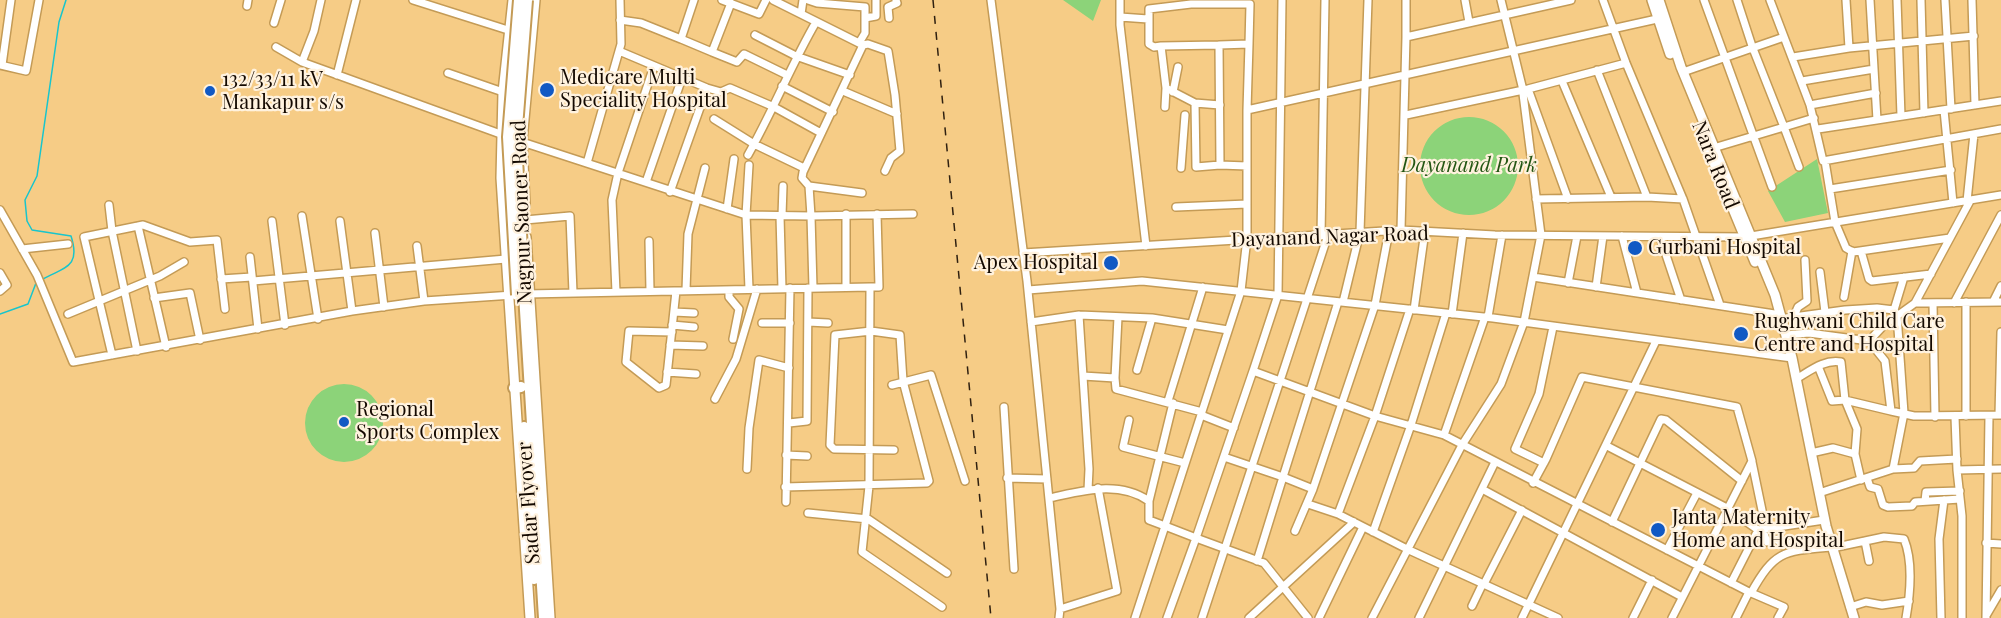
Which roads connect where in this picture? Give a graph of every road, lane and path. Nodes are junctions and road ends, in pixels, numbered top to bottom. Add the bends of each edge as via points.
1 (11, 0) edge
2 (39, 0) edge
3 (282, 0) edge
4 (321, 0) edge
5 (356, 0) edge
6 (412, 0) edge
7 (513, 0) edge
8 (519, 0) edge
9 (527, 0) edge
10 (535, 0) edge
11 (620, 0) edge
12 (694, 0) edge
13 (722, 0) edge
14 (766, 0) edge
15 (773, 0) edge
16 (803, 0) edge
17 (808, 0) edge
18 (876, 0) edge
19 (896, 0) edge
20 (991, 0) edge
21 (1120, 0) edge
22 (1282, 0) edge
23 (1325, 0) edge
24 (1368, 0) edge
25 (1406, 0) edge
26 (1465, 0) edge
27 (1501, 0) edge
28 (1526, 0) edge
29 (1567, 0) edge
30 (1603, 0) edge
31 (1652, 0) edge
32 (1659, 0) edge
33 (1704, 0) edge
34 (1737, 0) edge
35 (1770, 0) edge
36 (1846, 0) edge
37 (1870, 0) edge
38 (1897, 0) edge
39 (1921, 0) edge
40 (1945, 0) edge
41 (1972, 0) edge
42 (843, 2) edge
43 (858, 2) edge
44 (731, 3) junction
45 (1528, 8) junction
46 (1504, 14) junction
47 (801, 15) junction
48 (1120, 17) junction
49 (865, 18) junction
50 (889, 18) dead end
51 (1144, 18) junction
52 (1657, 19) junction
53 (620, 20) junction
54 (816, 22) junction
55 (1469, 22) junction
56 (274, 23) dead end
57 (1613, 28) junction
58 (511, 31) junction
59 (755, 35) dead end
60 (1974, 36) junction
61 (1406, 37) junction
62 (1784, 37) junction
63 (681, 39) junction
64 (1947, 39) junction
65 (1923, 41) junction
66 (861, 44) junction
67 (1249, 44) junction
68 (1899, 44) junction
69 (1219, 45) junction
70 (1161, 46) junction
71 (1752, 46) junction
72 (1872, 46) junction
73 (276, 47) dead end
74 (1849, 48) junction
75 (619, 51) junction
76 (1512, 51) junction
77 (712, 52) junction
78 (796, 56) junction
79 (1723, 57) junction
80 (1793, 57) junction
81 (302, 62) junction
82 (1626, 63) junction
83 (1, 65) edge
84 (654, 66) junction
85 (1178, 67) dead end
86 (1874, 69) junction
87 (1597, 70) junction
88 (1683, 72) junction
89 (448, 73) dead end
90 (1407, 74) junction
91 (337, 75) junction
92 (787, 75) junction
93 (850, 75) junction
94 (682, 78) junction
95 (1562, 81) junction
96 (1802, 81) junction
97 (1366, 84) junction
98 (783, 86) junction
99 (707, 88) junction
100 (1170, 90) junction
101 (1525, 90) junction
102 (843, 91) junction
103 (503, 92) junction
104 (1324, 93) junction
105 (1876, 93) junction
106 (2001, 101) edge
107 (1195, 103) junction
108 (1281, 103) junction
109 (1220, 105) junction
110 (1810, 105) junction
111 (1975, 105) junction
112 (1165, 106) dead end
113 (774, 107) junction
114 (1947, 109) junction
115 (1247, 110) junction
116 (833, 112) junction
117 (1924, 112) junction
118 (897, 114) junction
119 (1185, 115) dead end
120 (1406, 115) junction
121 (1901, 116) junction
122 (1814, 117) junction
123 (714, 119) dead end
124 (1877, 120) junction
125 (1784, 127) junction
126 (1818, 129) junction
127 (2001, 129) edge
128 (821, 133) junction
129 (500, 134) junction
130 (1974, 134) junction
131 (1752, 135) junction
132 (1948, 138) junction
133 (522, 141) junction
134 (754, 144) junction
135 (1712, 148) junction
136 (748, 155) dead end
137 (734, 159) dead end
138 (1825, 161) junction
139 (587, 163) junction
140 (748, 165) dead end
141 (1220, 165) junction
142 (1247, 166) junction
143 (1799, 166) dead end
144 (1196, 167) junction
145 (705, 168) dead end
146 (804, 168) junction
147 (1951, 170) junction
148 (885, 171) dead end
149 (618, 172) junction
150 (646, 182) junction
151 (783, 186) dead end
152 (809, 186) junction
153 (1772, 187) dead end
154 (1830, 189) junction
155 (670, 192) junction
156 (862, 193) dead end
157 (2001, 195) edge
158 (1611, 197) junction
159 (1647, 197) junction
160 (697, 199) junction
161 (1536, 199) junction
162 (1568, 199) junction
163 (1683, 199) junction
164 (1969, 201) junction
165 (1953, 203) junction
166 (1247, 204) junction
167 (109, 205) dead end
168 (1176, 207) dead end
169 (727, 209) junction
170 (0, 210) edge
171 (846, 214) junction
172 (877, 214) junction
173 (914, 214) dead end
174 (746, 215) junction
175 (2001, 215) edge
176 (302, 216) dead end
177 (782, 216) junction
178 (811, 216) junction
179 (525, 220) junction
180 (272, 221) dead end
181 (340, 221) dead end
182 (1835, 222) junction
183 (138, 226) junction
184 (1401, 230) junction
185 (112, 231) junction
186 (1389, 231) junction
187 (1425, 231) junction
188 (1360, 232) junction
189 (375, 233) dead end
190 (1463, 233) junction
191 (1502, 235) junction
192 (1540, 235) junction
193 (1325, 236) junction
194 (1577, 236) junction
195 (1603, 236) junction
196 (1622, 236) junction
197 (1748, 236) junction
198 (1660, 237) junction
199 (1280, 238) junction
200 (1697, 238) junction
201 (1950, 238) junction
202 (1247, 240) junction
203 (649, 241) dead end
204 (68, 244) dead end
205 (417, 246) dead end
206 (1146, 246) junction
207 (22, 249) junction
208 (1861, 250) junction
209 (1852, 251) junction
210 (1023, 253) junction
211 (250, 257) dead end
212 (506, 260) junction
213 (1805, 260) dead end
214 (184, 262) dead end
215 (420, 266) junction
216 (379, 269) junction
217 (1820, 272) dead end
218 (0, 273) edge
219 (347, 273) junction
220 (1930, 274) junction
221 (313, 276) junction
222 (1533, 278) junction
223 (1904, 278) junction
224 (221, 279) junction
225 (253, 279) junction
226 (279, 279) junction
227 (150, 280) junction
228 (1568, 283) junction
229 (2001, 286) edge
230 (846, 287) junction
231 (870, 287) junction
232 (1203, 287) junction
233 (1596, 287) junction
234 (810, 288) junction
235 (753, 289) junction
236 (786, 289) junction
237 (124, 290) junction
238 (686, 290) junction
239 (729, 290) junction
240 (1028, 290) junction
241 (0, 291) edge
242 (650, 291) junction
243 (676, 291) junction
244 (1241, 291) junction
245 (616, 292) junction
246 (573, 293) junction
247 (520, 294) junction
248 (1637, 294) junction
249 (1278, 295) junction
250 (1844, 297) dead end
251 (154, 298) junction
252 (1307, 299) junction
253 (99, 300) junction
254 (1681, 300) junction
255 (424, 301) junction
256 (1341, 302) junction
257 (1966, 302) junction
258 (1997, 302) edge
259 (1915, 303) junction
260 (1933, 303) junction
261 (1954, 303) junction
262 (1375, 305) junction
263 (1720, 305) junction
264 (384, 307) junction
265 (225, 309) dead end
266 (1412, 309) junction
267 (352, 311) junction
268 (674, 312) junction
269 (1825, 312) junction
270 (694, 313) dead end
271 (1449, 313) junction
272 (1896, 313) junction
273 (68, 314) dead end
274 (1079, 315) junction
275 (1118, 316) junction
276 (1794, 316) junction
277 (1487, 317) junction
278 (1152, 318) junction
279 (318, 319) junction
280 (1781, 321) junction
281 (807, 322) junction
282 (828, 322) dead end
283 (1031, 322) junction
284 (1524, 322) junction
285 (762, 323) dead end
286 (790, 323) junction
287 (1192, 323) junction
288 (285, 325) junction
289 (694, 327) dead end
290 (1553, 327) junction
291 (672, 328) junction
292 (258, 329) junction
293 (1228, 330) junction
294 (871, 331) junction
295 (2001, 332) edge
296 (733, 339) dead end
297 (200, 340) junction
298 (1656, 341) junction
299 (1869, 341) junction
300 (670, 345) junction
301 (703, 346) dead end
302 (166, 347) junction
303 (2000, 350) edge
304 (137, 351) junction
305 (112, 356) junction
306 (1792, 358) junction
307 (1818, 366) junction
308 (789, 368) junction
309 (1137, 370) dead end
310 (1253, 371) junction
311 (667, 372) junction
312 (696, 374) dead end
313 (1083, 376) junction
314 (1115, 378) junction
315 (1796, 379) junction
316 (2000, 380) edge
317 (903, 381) junction
318 (1281, 381) junction
319 (892, 385) dead end
320 (1635, 387) junction
321 (525, 388) junction
322 (1310, 392) junction
323 (715, 399) dead end
324 (1845, 400) junction
325 (1171, 402) junction
326 (1341, 403) junction
327 (1004, 407) dead end
328 (1891, 411) junction
329 (1201, 413) junction
330 (1904, 413) junction
331 (526, 414) junction
332 (2000, 415) edge
333 (1375, 416) junction
334 (1966, 416) junction
335 (1989, 416) junction
336 (1935, 417) junction
337 (1955, 417) junction
338 (1129, 420) dead end
339 (789, 423) junction
340 (1411, 425) junction
341 (1234, 428) junction
342 (1444, 435) junction
343 (1462, 445) junction
344 (1607, 446) junction
345 (869, 449) junction
346 (894, 450) dead end
347 (1811, 453) junction
348 (1855, 454) junction
349 (786, 455) junction
350 (807, 456) dead end
351 (1162, 456) junction
352 (1224, 457) junction
353 (1957, 459) junction
354 (1752, 461) junction
355 (1495, 462) junction
356 (1185, 463) junction
357 (1544, 463) junction
358 (1642, 464) junction
359 (1253, 467) junction
360 (747, 469) dead end
361 (1893, 469) junction
362 (2001, 469) edge
363 (1957, 470) junction
364 (1987, 470) junction
365 (1283, 477) junction
366 (1007, 478) junction
367 (1047, 479) junction
368 (1864, 479) junction
369 (965, 481) dead end
370 (1742, 481) junction
371 (1533, 483) junction
372 (869, 486) junction
373 (785, 487) junction
374 (1098, 488) junction
375 (1313, 489) junction
376 (1482, 489) junction
377 (1088, 490) junction
378 (1960, 490) junction
379 (1697, 493) junction
380 (1818, 493) junction
381 (1049, 498) junction
382 (1960, 499) junction
383 (1944, 500) junction
384 (1149, 501) junction
385 (1925, 501) junction
386 (786, 502) dead end
387 (1308, 504) junction
388 (1578, 504) junction
389 (1727, 508) junction
390 (1522, 510) junction
391 (808, 513) dead end
392 (1338, 514) junction
393 (1763, 515) dead end
394 (868, 519) junction
395 (1824, 520) junction
396 (1354, 522) junction
397 (1612, 522) junction
398 (1165, 526) junction
399 (1363, 527) junction
400 (1760, 530) junction
401 (1295, 531) dead end
402 (1372, 531) junction
403 (1564, 532) junction
404 (1196, 538) junction
405 (1864, 541) junction
406 (1986, 543) junction
407 (2001, 544) edge
408 (1831, 545) junction
409 (1226, 549) junction
410 (1409, 550) junction
411 (1667, 550) junction
412 (1257, 561) junction
413 (1869, 561) dead end
414 (1445, 566) junction
415 (1697, 566) junction
416 (1014, 568) dead end
417 (947, 573) dead end
418 (1652, 580) junction
419 (1731, 583) junction
420 (1484, 584) junction
421 (1284, 588) junction
422 (2001, 590) edge
423 (1750, 592) junction
424 (1682, 597) junction
425 (1996, 600) junction
426 (1909, 601) junction
427 (1529, 604) junction
428 (1472, 606) dead end
429 (942, 607) dead end
430 (1850, 607) junction
431 (2001, 607) edge
432 (1060, 609) junction
433 (1252, 617) edge
434 (1986, 617) edge
435 (530, 618) edge
436 (537, 618) edge
437 (544, 618) edge
438 (550, 618) edge
439 (1059, 618) edge
440 (1134, 618) edge
441 (1167, 618) edge
442 (1202, 618) edge
443 (1308, 618) edge
444 (1319, 618) edge
445 (1373, 618) edge
446 (1419, 618) edge
447 (1522, 618) edge
448 (1558, 618) edge
449 (1633, 618) edge
450 (1672, 618) edge
451 (1736, 618) edge
452 (1778, 618) edge
453 (1854, 618) edge
454 (1906, 618) edge
455 (1941, 618) edge
456 (1962, 618) edge

1 - 83 street
2 - 83 street via 26,70
3 - 56 street
4 - 81 street
5 - 91 street
6 - 58 street
7 - 58 main road
8 - 247 highway, Nagpur Saoner Road, bridge via 508,136
9 - 247 highway, Nagpur Saoner Road, bridge via 516,140
10 - 133 main road
11 - 53 street
12 - 63 street
13 - 44 street
14 - 44 street via 759,14
15 - 47 street
16 - 47 street
17 - 42 street
18 - 49 street via 876,16
19 - 50 street via 888,7
20 - 210 street
21 - 48 street
22 - 108 street
23 - 104 street
24 - 97 street
25 - 61 street
26 - 55 street
27 - 46 street
28 - 45 street
29 - 45 street
30 - 57 street
31 - 52 main road, Nara Road
32 - 88 main road
33 - 79 street
34 - 71 street
35 - 62 street
36 - 74 street
37 - 72 street
38 - 68 street
39 - 65 street
40 - 64 street
41 - 60 street
42 - 43 street
43 - 49 street via 865,7
44 - 77 street
45 - 46 street
46 - 55 street
46 - 76 street
47 - 54 street
48 - 51 street
48 - 206 street
49 - 66 street
51 - 67 street via 1150,8 1250,4
51 - 70 street via 1149,44
52 - 57 street
52 - 135 main road, Nara Road
53 - 63 street via 640,23
53 - 75 street
54 - 66 street
54 - 78 street
55 - 61 street
57 - 76 street
57 - 82 street
58 - 103 main road
59 - 78 street
60 - 64 street
60 - 111 street
61 - 90 street
62 - 71 street
62 - 80 street
63 - 77 street
64 - 65 street
64 - 114 street
65 - 68 street
65 - 117 street
66 - 93 street
66 - 118 street via 888,51
67 - 69 street
67 - 115 street
68 - 72 street
68 - 121 street
69 - 70 street
69 - 109 street
70 - 100 street
71 - 79 street
71 - 125 street
72 - 74 street
72 - 86 street
73 - 81 street
74 - 80 street
75 - 84 street
75 - 139 street
76 - 90 street
76 - 101 street
77 - 92 street via 737,62 744,54
78 - 92 street
78 - 93 street
79 - 88 street
79 - 131 street
80 - 96 street
81 - 91 street
82 - 87 street
82 - 163 street
84 - 94 street
84 - 149 street
85 - 100 street
86 - 96 street
86 - 105 street
87 - 95 street
87 - 159 street
88 - 135 main road
89 - 103 street
90 - 97 street
90 - 120 street
91 - 129 street
92 - 98 street
93 - 102 street
94 - 99 street
94 - 150 street
95 - 101 street
95 - 158 street
96 - 110 street
97 - 104 street
97 - 188 street
98 - 113 street
98 - 116 street
99 - 113 street via 721,92 730,88
99 - 155 street
100 - 107 street
100 - 112 street
101 - 120 street
101 - 161 street
101 - 162 street
102 - 116 street
102 - 118 street
103 - 129 main road
104 - 108 street
104 - 193 street
105 - 110 street
105 - 124 street
106 - 111 street
107 - 109 street
107 - 144 street
108 - 115 street
108 - 199 street
109 - 141 street
110 - 122 street
111 - 114 street
113 - 128 street
113 - 134 street
114 - 117 street
114 - 132 street
115 - 142 street
116 - 128 street
117 - 121 street
118 - 148 street via 900,151
119 - 144 street via 1179,169
120 - 184 street
121 - 124 street
122 - 125 street
122 - 126 street
123 - 134 street
124 - 126 street
125 - 131 street
125 - 143 street
126 - 138 street
127 - 130 street
128 - 146 street
129 - 133 street
129 - 212 main road
130 - 132 street
130 - 164 street
131 - 135 street
131 - 153 street
132 - 138 street
132 - 147 street
133 - 139 street
133 - 179 main road
134 - 136 street
134 - 146 street
135 - 197 main road, Nara Road
137 - 169 street
138 - 154 street
139 - 149 street
140 - 174 street
141 - 142 street
141 - 144 street
142 - 166 street
145 - 160 street
146 - 152 street via 802,178
147 - 154 street
147 - 165 street
149 - 150 street
149 - 245 street via 612,200
150 - 155 street
151 - 177 street
152 - 156 street
152 - 178 street
154 - 182 street
155 - 160 street
157 - 164 street, Dayanand Nagar Road
158 - 159 street
158 - 162 street
159 - 163 street
160 - 169 street
160 - 238 street via 687,241
161 - 162 street
161 - 192 street
163 - 200 street
164 - 165 street, Dayanand Nagar Road
164 - 201 street
165 - 182 street, Dayanand Nagar Road
166 - 168 street
166 - 202 street
167 - 185 street
169 - 174 street
170 - 207 street
171 - 172 street
171 - 178 street
171 - 230 street
172 - 173 street
172 - 231 street via 879,286
174 - 177 street
174 - 235 street
175 - 261 street
176 - 221 street
177 - 178 street
177 - 236 street
178 - 234 street
179 - 246 street via 570,216
179 - 247 main road
180 - 226 street
181 - 219 street
182 - 197 street, Dayanand Nagar Road
182 - 209 street via 1842,242
183 - 185 street
183 - 224 street via 190,242 217,240
183 - 227 street
184 - 186 street, Dayanand Nagar Road
184 - 187 street, Dayanand Nagar Road
185 - 237 street
185 - 253 street via 84,237
186 - 188 street, Dayanand Nagar Road
186 - 262 street
187 - 190 street, Dayanand Nagar Road
187 - 266 street
188 - 193 street, Dayanand Nagar Road
188 - 256 street
189 - 216 street
190 - 191 street, Dayanand Nagar Road
190 - 271 street
191 - 192 street, Dayanand Nagar Road
191 - 277 street
192 - 194 street, Dayanand Nagar Road
192 - 222 street
193 - 199 street, Dayanand Nagar Road
193 - 252 street
194 - 195 street, Dayanand Nagar Road
194 - 228 street
195 - 196 street, Dayanand Nagar Road
195 - 233 street
196 - 198 street, Dayanand Nagar Road
196 - 248 street
197 - 200 street, Dayanand Nagar Road
197 - 280 main road, Nara Road
198 - 200 street, Dayanand Nagar Road
198 - 254 street
199 - 202 street, Dayanand Nagar Road
199 - 249 street
200 - 263 street
201 - 208 street
201 - 220 street
202 - 206 street, Dayanand Nagar Road
202 - 244 street
203 - 242 street
204 - 207 street
205 - 215 street
206 - 210 street, Dayanand Nagar Road
207 - 305 street via 37,275 72,362
208 - 209 street
208 - 223 street via 1869,279
209 - 250 street
210 - 240 street
211 - 225 street
212 - 215 street
212 - 247 main road
213 - 276 street via 1807,301 1796,309
214 - 227 street
215 - 216 street
215 - 255 street
216 - 219 street
216 - 264 street
217 - 269 street
218 - 241 street via 7,285
219 - 221 street
219 - 267 street
220 - 223 street
220 - 259 street
221 - 226 street
221 - 279 street
222 - 228 street
222 - 284 street
223 - 272 street
224 - 225 street
224 - 265 street
225 - 226 street
225 - 292 street
226 - 288 street
227 - 237 street
227 - 251 street
228 - 233 street
229 - 258 street
230 - 231 street
230 - 234 street
231 - 294 street
232 - 240 street via 1142,281
232 - 244 street
232 - 287 street
233 - 248 street
234 - 236 street
234 - 281 street
235 - 236 street
235 - 239 street
235 - 323 street via 736,358
236 - 286 street
237 - 253 street
237 - 304 street
238 - 239 street
238 - 243 street
239 - 296 street via 729,297 739,309
240 - 283 street
242 - 243 street
242 - 245 street
243 - 268 street
244 - 249 street
244 - 293 street
245 - 246 street
246 - 247 street
247 - 255 street
247 - 321 highway, Nagpur Saoner Road
247 - 321 highway, Nagpur Saoner Road via 520,366
247 - 321 main road via 511,332
248 - 254 street
249 - 252 street
249 - 310 street
251 - 297 street via 190,293
251 - 302 street
252 - 256 street
252 - 318 street
253 - 273 street
253 - 305 street
254 - 263 street
255 - 264 street
256 - 262 street
256 - 322 street
257 - 258 street
257 - 261 street
257 - 334 street
259 - 260 street
259 - 272 street
260 - 261 street
260 - 336 street
262 - 266 street
262 - 326 street
263 - 280 street
264 - 267 street
266 - 271 street
266 - 333 street
267 - 279 street
268 - 270 street
268 - 291 street
269 - 272 street via 1877,308
269 - 276 street
271 - 277 street
271 - 340 street
272 - 299 street
272 - 330 street
274 - 275 street
274 - 283 street
274 - 313 street
275 - 278 street
275 - 314 street
276 - 280 street
277 - 284 street
277 - 342 street
278 - 287 street
278 - 309 street
279 - 288 street
280 - 299 street via 1809,333
280 - 306 main road, Nara Road
281 - 282 street
281 - 339 street via 807,421
283 - 367 street
284 - 290 street
284 - 343 street via 1500,384
285 - 286 street
286 - 308 street
287 - 293 street
287 - 325 street
288 - 292 street
289 - 291 street
290 - 298 street
290 - 357 street via 1539,394 1515,449
291 - 300 street
291 - 311 street via 631,330 626,358 628,364 659,388 666,385
292 - 297 street
293 - 329 street
294 - 317 street via 900,335
294 - 345 street
294 - 345 street via 833,336 830,404 832,448
295 - 303 street
297 - 302 street
298 - 306 street
298 - 320 street
299 - 328 street via 1885,361
300 - 301 street
300 - 311 street
302 - 304 street
303 - 316 street
304 - 305 street
306 - 315 main road, Nara Road
307 - 315 street
307 - 324 street via 1832,401
307 - 324 street via 1828,361 1841,362
308 - 339 street
308 - 360 street via 759,360
310 - 318 street
310 - 341 street
311 - 312 street
313 - 314 street
313 - 377 street
314 - 325 street via 1116,389
315 - 347 main road, Nara Road
316 - 332 street
317 - 319 street
317 - 369 street via 931,375
317 - 372 street via 929,481
318 - 322 street
318 - 359 street
320 - 344 street
320 - 354 street via 1734,405
320 - 357 street via 1580,379
321 - 331 highway, Sadar Flyover
321 - 435 main road via 515,404
321 - 438 main road
322 - 326 street
322 - 365 street
324 - 328 street
324 - 348 street via 1857,429
325 - 329 street
325 - 351 street
326 - 333 street
326 - 375 street
327 - 366 street
328 - 330 street
329 - 341 street
329 - 356 street
330 - 336 street
330 - 361 street
331 - 436 highway, Sadar Flyover
331 - 437 highway, Sadar Flyover
332 - 335 street
333 - 340 street
333 - 392 street
334 - 335 street
334 - 337 street
335 - 364 street
336 - 337 street
337 - 353 street
338 - 351 street via 1124,447
339 - 349 street
340 - 342 street
340 - 402 street
341 - 352 street
342 - 343 street
343 - 355 street
343 - 410 street
344 - 358 street
344 - 388 street
345 - 346 street
345 - 372 street
347 - 348 street via 1833,447
347 - 380 main road, Nara Road
348 - 368 street
349 - 350 street
349 - 373 street
351 - 356 street
351 - 384 street
352 - 359 street
352 - 404 street
353 - 361 street via 1920,461 1914,468
353 - 363 street
354 - 370 street
354 - 393 street
355 - 371 street
355 - 376 street
356 - 398 street
357 - 371 street
358 - 370 street via 1664,419
358 - 379 street
358 - 397 street
359 - 365 street
359 - 409 street
361 - 368 street
362 - 364 street
363 - 364 street
363 - 378 street
364 - 406 street
365 - 375 street
365 - 412 street
366 - 367 street
366 - 416 street
367 - 381 street
368 - 380 street
368 - 385 street via 1880,491 1885,507 1912,506
370 - 389 street
371 - 388 street
372 - 373 street
372 - 394 street
373 - 386 street
374 - 377 street
374 - 384 street via 1139,494
374 - 432 street via 1117,591
375 - 387 street
376 - 390 street
376 - 414 street
377 - 381 street
378 - 382 street
378 - 385 street via 1926,492
379 - 389 street
379 - 411 street
380 - 395 main road, Nara Road
381 - 432 street
382 - 383 street
382 - 456 street
383 - 385 street
383 - 455 street via 1939,539
384 - 398 street via 1149,520
387 - 392 street
387 - 401 street
388 - 397 street
388 - 403 street
389 - 400 street
389 - 415 street
390 - 403 street
390 - 420 street
391 - 394 street
392 - 396 street
394 - 417 street
394 - 429 street via 862,552
395 - 400 street
395 - 408 main road, Nara Road
396 - 399 street
396 - 421 street
397 - 411 street
398 - 404 street
398 - 440 street
399 - 402 street
399 - 444 street
400 - 408 street via 1767,542 1778,539 1782,545 1802,541
400 - 419 street
402 - 410 street
403 - 418 street
403 - 427 street
404 - 409 street
404 - 441 street
405 - 408 street
405 - 413 street
405 - 426 street via 1904,539 1908,549
406 - 407 street
406 - 434 street
408 - 423 street via 1778,556 1765,567
408 - 430 main road, Nara Road
409 - 412 street
409 - 442 street
410 - 414 street
410 - 445 street
411 - 415 street
412 - 421 street via 1264,563
414 - 420 street
414 - 446 street
415 - 419 street
415 - 424 street
418 - 424 street
418 - 449 street
419 - 423 street
420 - 427 street
420 - 428 street
421 - 433 street
421 - 443 street
422 - 425 street
423 - 451 street
423 - 452 street via 1784,607
424 - 450 street
425 - 431 street
425 - 434 street
426 - 430 street via 1882,605 1866,602
426 - 454 street
427 - 447 street
427 - 448 street
430 - 453 main road, Nara Road
432 - 439 street

